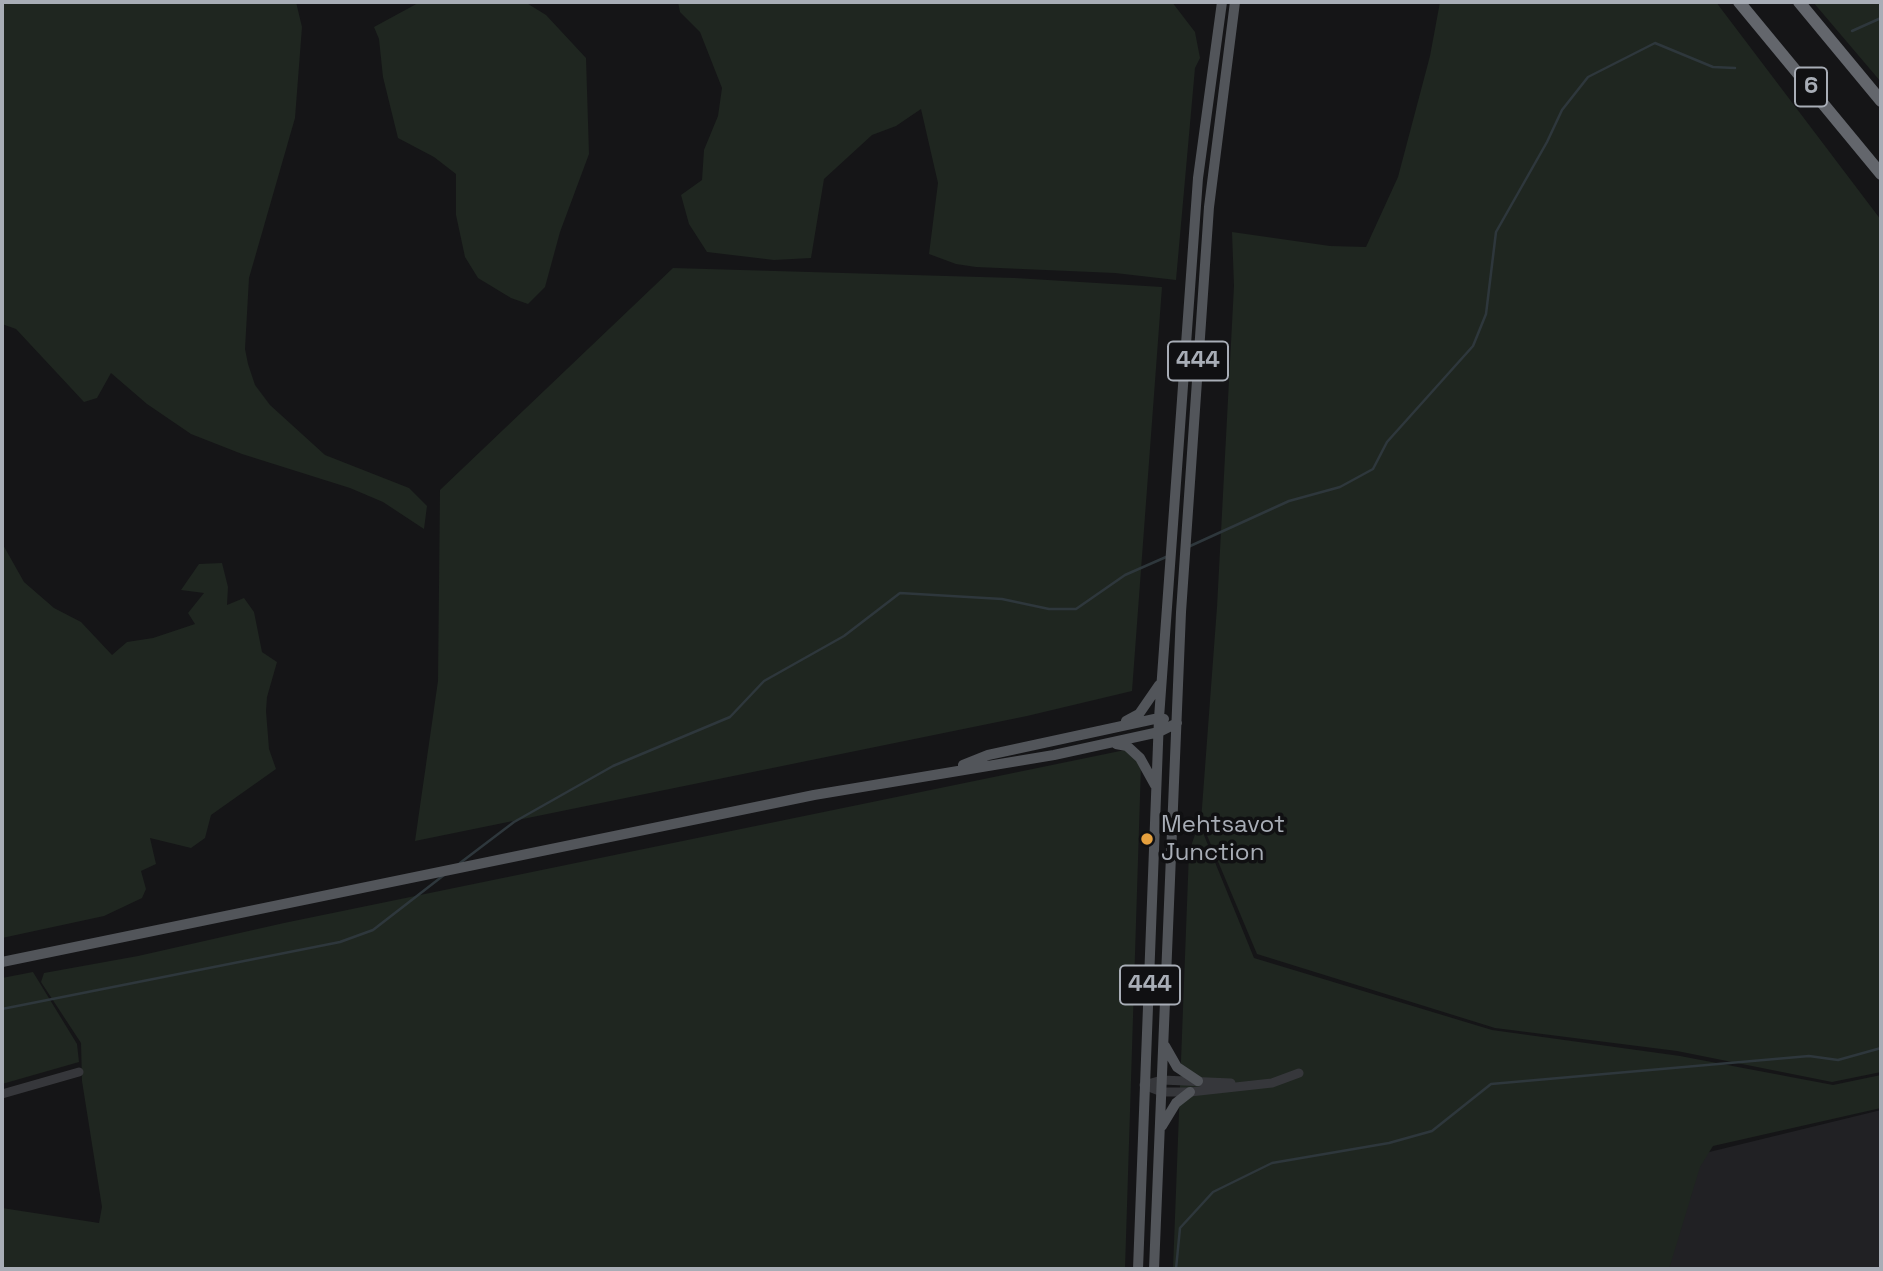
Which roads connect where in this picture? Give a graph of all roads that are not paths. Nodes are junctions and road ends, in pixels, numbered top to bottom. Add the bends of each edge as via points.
1 (1222, 2) edge
2 (1235, 2) edge
3 (1739, 2) edge
4 (1799, 2) edge
5 (1881, 101) edge
6 (1881, 174) edge
7 (1163, 677) junction
8 (1158, 718) junction
9 (1177, 723) junction
10 (1108, 730) junction
11 (1158, 732) junction
12 (1110, 743) junction
13 (951, 770) junction
14 (1156, 788) junction
15 (2, 962) edge
16 (1164, 1043) junction
17 (79, 1072) dead end
18 (1299, 1073) dead end
19 (1198, 1081) junction
20 (1261, 1084) junction
21 (1144, 1085) junction
22 (1162, 1086) junction
23 (1190, 1092) junction
24 (2, 1094) edge
25 (1160, 1129) junction
26 (1138, 1269) edge
27 (1154, 1269) edge

1 - 7 main road, 444 via 1198,178
2 - 9 main road, 444 via 1210,196
3 - 6 highway, 6
4 - 5 highway, 6
7 - 8 main road, 444
7 - 10 main road via 1139,715
8 - 9 main road
8 - 10 main road
8 - 11 main road, 444
9 - 11 main road
9 - 16 main road, 444
10 - 13 main road via 988,755
11 - 12 main road
11 - 14 main road, 444
12 - 13 main road via 992,767
12 - 14 main road via 1127,746 1140,758
13 - 15 main road
14 - 21 main road, 444
16 - 19 main road via 1177,1067
16 - 22 main road, 444
17 - 24 street
18 - 20 street
19 - 20 street
19 - 22 street
20 - 23 street
21 - 22 street
21 - 26 main road, 444
22 - 23 street
22 - 25 main road, 444
23 - 25 main road via 1176,1103
25 - 27 main road, 444

